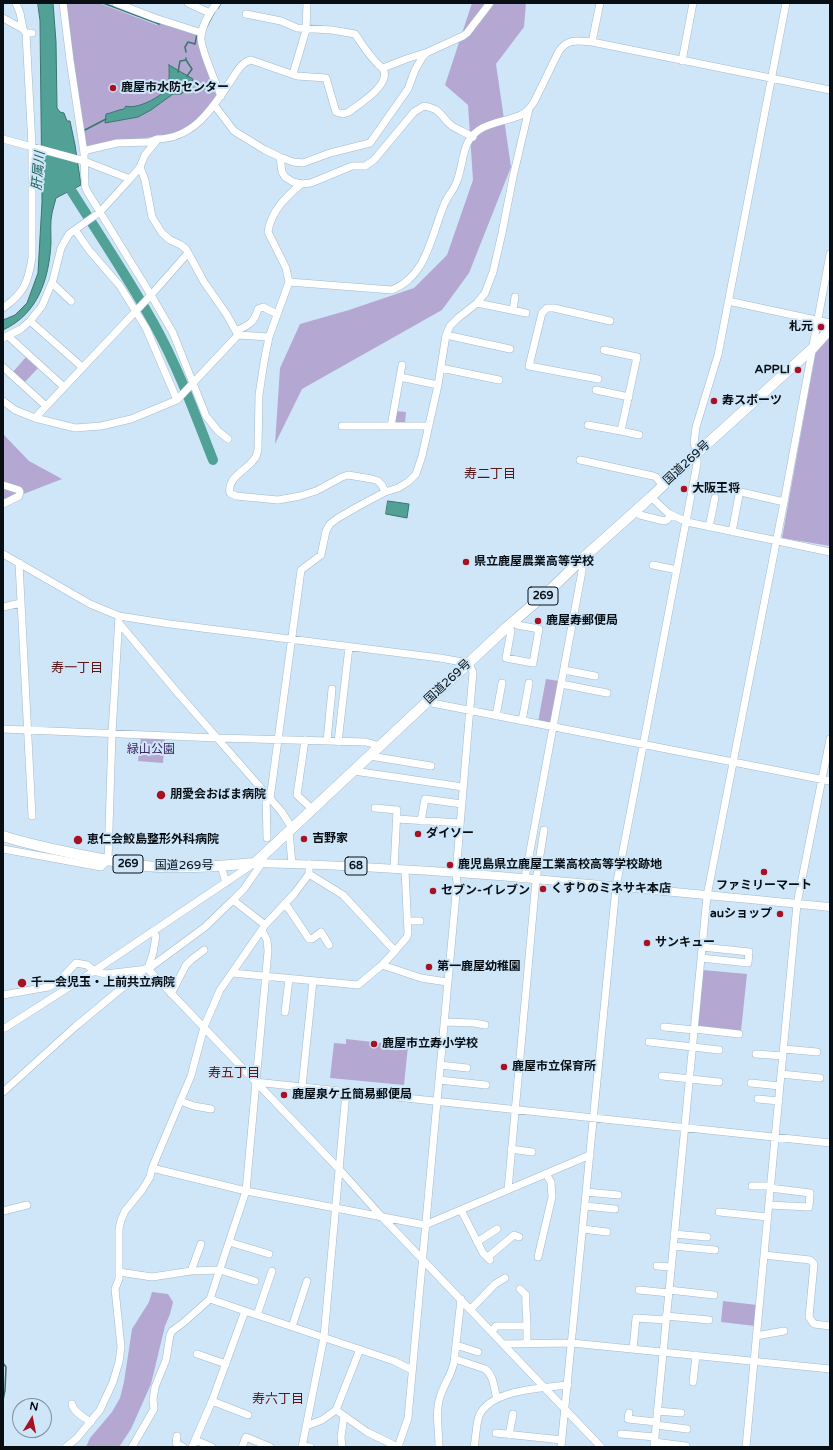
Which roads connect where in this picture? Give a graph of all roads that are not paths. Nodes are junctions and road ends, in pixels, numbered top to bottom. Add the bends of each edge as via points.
1 (16, 3) edge
2 (64, 3) edge
3 (116, 3) edge
4 (188, 3) edge
5 (217, 3) edge
6 (307, 3) edge
7 (490, 3) edge
8 (600, 3) edge
9 (693, 3) edge
10 (786, 3) edge
11 (210, 13) junction
12 (246, 14) dead end
13 (3, 18) edge
14 (306, 30) junction
15 (27, 32) junction
16 (202, 33) junction
17 (592, 42) junction
18 (428, 52) junction
19 (682, 61) junction
20 (384, 68) junction
21 (293, 74) junction
22 (771, 78) junction
23 (830, 90) edge
24 (221, 96) junction
25 (215, 106) junction
26 (529, 109) junction
27 (473, 137) junction
28 (3, 139) edge
29 (158, 139) junction
30 (32, 146) junction
31 (84, 153) junction
32 (280, 157) junction
33 (82, 160) junction
34 (140, 167) junction
35 (130, 179) junction
36 (301, 184) junction
37 (100, 212) junction
38 (76, 229) junction
39 (188, 253) junction
40 (830, 254) edge
41 (289, 282) junction
42 (52, 283) junction
43 (151, 294) junction
44 (515, 297) dead end
45 (728, 300) junction
46 (71, 301) dead end
47 (477, 303) junction
48 (3, 308) edge
49 (513, 310) junction
50 (136, 311) junction
51 (526, 313) dead end
52 (277, 314) junction
53 (818, 320) junction
54 (30, 321) junction
55 (610, 321) dead end
56 (830, 323) edge
57 (251, 324) junction
58 (830, 329) edge
59 (237, 333) junction
60 (254, 335) junction
61 (446, 335) junction
62 (6, 337) edge
63 (269, 337) junction
64 (812, 348) junction
65 (510, 349) dead end
66 (604, 350) dead end
67 (402, 364) dead end
68 (3, 367) edge
69 (82, 367) junction
70 (440, 368) junction
71 (400, 377) junction
72 (598, 379) dead end
73 (498, 380) dead end
74 (193, 382) junction
75 (438, 385) junction
76 (64, 387) junction
77 (596, 390) dead end
78 (628, 397) junction
79 (177, 400) junction
80 (3, 401) edge
81 (46, 406) junction
82 (34, 418) junction
83 (588, 425) dead end
84 (342, 426) dead end
85 (391, 426) junction
86 (429, 426) junction
87 (621, 431) junction
88 (639, 434) dead end
89 (228, 439) dead end
90 (697, 453) junction
91 (580, 460) dead end
92 (3, 485) edge
93 (663, 486) junction
94 (385, 492) junction
95 (651, 497) junction
96 (715, 498) dead end
97 (784, 502) junction
98 (3, 504) edge
99 (635, 511) junction
100 (671, 515) junction
101 (687, 522) junction
102 (709, 527) junction
103 (732, 532) junction
104 (776, 542) junction
105 (830, 552) edge
106 (3, 554) edge
107 (583, 558) junction
108 (19, 563) junction
109 (653, 565) dead end
110 (677, 570) junction
111 (21, 603) junction
112 (3, 607) edge
113 (119, 619) junction
114 (510, 624) junction
115 (291, 639) junction
116 (349, 647) junction
117 (468, 663) junction
118 (564, 670) junction
119 (595, 676) dead end
120 (529, 682) dead end
121 (502, 683) dead end
122 (561, 684) junction
123 (332, 689) dead end
124 (606, 693) dead end
125 (427, 702) junction
126 (470, 711) junction
127 (496, 716) junction
128 (522, 721) junction
129 (553, 727) junction
130 (3, 729) edge
131 (28, 729) junction
132 (112, 733) junction
133 (217, 738) junction
134 (277, 739) junction
135 (830, 739) edge
136 (305, 740) junction
137 (327, 741) junction
138 (338, 742) junction
139 (643, 745) junction
140 (380, 746) junction
141 (370, 756) junction
142 (734, 762) junction
143 (432, 766) dead end
144 (354, 771) junction
145 (822, 780) junction
146 (830, 781) edge
147 (463, 787) junction
148 (268, 797) junction
149 (462, 804) junction
150 (375, 808) dead end
151 (312, 810) junction
152 (32, 816) dead end
153 (397, 819) junction
154 (421, 820) junction
155 (460, 823) junction
156 (290, 829) junction
157 (544, 830) dead end
158 (3, 836) edge
159 (267, 838) dead end
160 (3, 849) edge
161 (108, 860) junction
162 (259, 863) junction
163 (292, 864) junction
164 (309, 864) junction
165 (220, 866) junction
166 (394, 869) junction
167 (405, 870) junction
168 (456, 873) junction
169 (309, 874) junction
170 (525, 878) junction
171 (536, 880) junction
172 (226, 883) junction
173 (616, 887) junction
174 (707, 896) junction
175 (233, 900) junction
176 (285, 903) junction
177 (797, 904) junction
178 (830, 907) edge
179 (408, 921) junction
180 (420, 921) dead end
181 (263, 928) junction
182 (153, 932) junction
183 (329, 945) dead end
184 (702, 947) junction
185 (204, 950) dead end
186 (395, 951) junction
187 (701, 958) junction
188 (382, 965) junction
189 (146, 969) junction
190 (94, 971) junction
191 (232, 973) junction
192 (266, 977) junction
193 (289, 979) junction
194 (313, 982) junction
195 (447, 982) junction
196 (171, 994) junction
197 (3, 995) edge
198 (285, 1012) dead end
199 (444, 1022) junction
200 (485, 1025) dead end
201 (204, 1027) junction
202 (664, 1027) dead end
203 (5, 1028) dead end
204 (694, 1029) junction
205 (739, 1034) dead end
206 (649, 1042) dead end
207 (693, 1047) junction
208 (719, 1050) dead end
209 (783, 1052) junction
210 (817, 1052) dead end
211 (756, 1054) dead end
212 (440, 1065) junction
213 (467, 1068) dead end
214 (781, 1074) junction
215 (662, 1076) dead end
216 (820, 1078) dead end
217 (689, 1079) junction
218 (439, 1080) junction
219 (255, 1082) junction
220 (719, 1082) dead end
221 (751, 1083) dead end
222 (486, 1085) dead end
223 (780, 1086) junction
224 (302, 1087) junction
225 (3, 1092) edge
226 (346, 1092) junction
227 (758, 1099) dead end
228 (180, 1101) junction
229 (437, 1101) junction
230 (779, 1101) junction
231 (211, 1109) dead end
232 (514, 1109) junction
233 (594, 1118) junction
234 (685, 1128) junction
235 (775, 1137) junction
236 (830, 1143) edge
237 (511, 1149) junction
238 (532, 1152) dead end
239 (590, 1156) junction
240 (152, 1168) junction
241 (340, 1170) junction
242 (546, 1174) junction
243 (752, 1186) dead end
244 (770, 1187) junction
245 (508, 1190) junction
246 (246, 1191) junction
247 (586, 1192) junction
248 (618, 1195) dead end
249 (769, 1205) junction
250 (27, 1206) dead end
251 (585, 1206) junction
252 (336, 1208) junction
253 (615, 1209) dead end
254 (3, 1210) edge
255 (461, 1210) junction
256 (719, 1212) dead end
257 (382, 1217) junction
258 (768, 1217) junction
259 (425, 1225) junction
260 (583, 1229) junction
261 (497, 1230) dead end
262 (607, 1232) dead end
263 (674, 1234) junction
264 (519, 1237) dead end
265 (707, 1237) dead end
266 (229, 1242) junction
267 (477, 1242) junction
268 (201, 1244) dead end
269 (673, 1246) junction
270 (714, 1250) dead end
271 (269, 1254) dead end
272 (764, 1255) junction
273 (538, 1257) dead end
274 (423, 1259) junction
275 (658, 1266) dead end
276 (671, 1267) junction
277 (220, 1270) junction
278 (191, 1271) junction
279 (272, 1271) dead end
280 (119, 1272) junction
281 (505, 1278) dead end
282 (255, 1281) dead end
283 (307, 1281) dead end
284 (520, 1289) dead end
285 (639, 1290) dead end
286 (669, 1292) junction
287 (714, 1295) dead end
288 (461, 1298) junction
289 (210, 1299) junction
290 (471, 1309) junction
291 (245, 1311) junction
292 (257, 1315) junction
293 (666, 1318) junction
294 (709, 1320) dead end
295 (292, 1326) junction
296 (527, 1326) junction
297 (830, 1326) edge
298 (784, 1331) dead end
299 (492, 1332) junction
300 (756, 1336) junction
301 (324, 1337) junction
302 (572, 1343) junction
303 (503, 1344) junction
304 (527, 1344) junction
305 (456, 1345) junction
306 (360, 1349) junction
307 (633, 1349) junction
308 (478, 1352) dead end
309 (663, 1352) junction
310 (197, 1354) dead end
311 (696, 1356) junction
312 (455, 1359) junction
313 (754, 1361) junction
314 (226, 1364) junction
315 (830, 1369) edge
316 (412, 1370) junction
317 (693, 1382) dead end
318 (568, 1385) junction
319 (545, 1387) junction
320 (497, 1399) junction
321 (212, 1401) junction
322 (72, 1404) dead end
323 (565, 1409) junction
324 (336, 1410) junction
325 (657, 1411) junction
326 (629, 1413) dead end
327 (681, 1413) dead end
328 (513, 1414) dead end
329 (248, 1415) dead end
330 (344, 1416) junction
331 (91, 1422) junction
332 (656, 1423) junction
333 (306, 1426) junction
334 (687, 1429) dead end
335 (496, 1433) dead end
336 (621, 1434) dead end
337 (509, 1435) junction
338 (177, 1436) dead end
339 (654, 1442) edge
340 (194, 1444) edge
341 (562, 1444) edge
342 (136, 1446) edge
343 (302, 1446) edge
344 (686, 1446) dead end
345 (66, 1447) edge
346 (183, 1447) edge
347 (212, 1447) edge
348 (242, 1447) edge
349 (270, 1447) edge
350 (310, 1447) edge
351 (342, 1447) edge
352 (398, 1447) edge
353 (439, 1447) edge
354 (474, 1447) edge
355 (601, 1447) edge
356 (746, 1447) edge

1 - 15 street
2 - 31 street
3 - 16 street
4 - 11 street
5 - 11 street
6 - 14 street
7 - 18 street via 467,33
8 - 17 street
9 - 19 street
10 - 22 street
11 - 16 street
12 - 14 street via 281,21
13 - 15 street
14 - 20 street via 332,30 355,34 377,64
14 - 21 street
15 - 30 street
16 - 24 street via 200,38
17 - 19 street
17 - 26 street via 573,41 563,46
18 - 20 street
18 - 32 street via 415,70 408,89 370,143 303,163
19 - 22 street
20 - 21 street via 385,73 378,90 343,114 336,112 326,78
21 - 24 street via 251,60 246,61
22 - 23 street
22 - 45 street
24 - 25 street
25 - 29 street via 197,124 180,135
25 - 32 street via 234,131
26 - 27 street via 522,114 489,124
26 - 47 street via 493,272 485,293
27 - 36 street via 452,125 434,108 424,106 414,112 374,160 365,166 352,166 311,183
27 - 41 street via 465,150 457,182 444,203 426,258 401,286 392,290
28 - 30 street
29 - 31 street via 149,142 116,143
29 - 34 street via 145,155
30 - 33 street
30 - 48 street via 33,242 29,275 18,298
31 - 33 street
32 - 36 street via 285,177
33 - 35 street
33 - 37 street via 85,186
34 - 35 street
34 - 39 street via 152,217 162,233
35 - 37 street
36 - 41 street via 277,209 268,232 286,268
37 - 38 street
37 - 43 street
38 - 42 street via 69,234 61,248
38 - 50 street
39 - 43 street
39 - 59 street
40 - 53 street
41 - 52 street
42 - 46 street
42 - 54 street via 42,306
43 - 50 street
43 - 74 street via 173,333
44 - 49 street
45 - 53 street
45 - 90 street via 718,355 696,428 694,443
47 - 49 street
47 - 61 street via 450,326
49 - 51 street
50 - 69 street
50 - 79 street via 158,352
52 - 57 street via 263,307 258,309
52 - 63 street
53 - 56 street
53 - 64 street
54 - 62 street
54 - 69 street
55 - 72 street via 546,308 542,313 529,366
57 - 59 street
57 - 60 street via 256,331
58 - 64 highway, 国道269号 / 269
59 - 60 street
59 - 74 street
60 - 63 street
61 - 65 street
61 - 70 street
62 - 76 street
63 - 94 street via 259,395 258,449 256,457 232,482 230,493 236,496 278,500 316,491 348,475 378,481
64 - 90 highway, 国道269号 / 269
64 - 97 street
66 - 78 street via 637,357
67 - 71 street
68 - 81 street
69 - 76 street
70 - 73 street
70 - 75 street
71 - 75 street
71 - 85 street
74 - 79 street
74 - 89 street via 206,416
75 - 86 street
76 - 81 street
77 - 78 street
78 - 87 street
79 - 82 street via 131,419 101,426 75,428
80 - 82 street via 15,410
81 - 82 street
83 - 87 street
84 - 85 street
85 - 86 street
86 - 94 street via 416,474 398,488
87 - 88 street
90 - 93 highway, 国道269号 / 269
90 - 101 street
91 - 93 street via 653,476
92 - 98 street via 20,492 15,499
93 - 95 highway, 国道269号 / 269
94 - 115 street via 330,524 321,555 301,570
95 - 99 highway, 国道269号 / 269
95 - 100 street
96 - 102 street
97 - 103 street via 741,492
97 - 104 street
99 - 100 street via 640,516 664,521
99 - 107 highway, 国道269号 / 269
100 - 101 street
101 - 102 street
101 - 110 street
102 - 103 street
103 - 104 street
104 - 105 street
104 - 142 street
106 - 108 street
107 - 114 highway, 国道269号 / 269
107 - 118 street
108 - 111 street
108 - 113 street
109 - 110 street
110 - 139 street
111 - 112 street
111 - 131 street
113 - 115 street
113 - 132 street
113 - 133 street
114 - 114 street via 506,658 533,663 539,629
114 - 117 highway, 国道269号 / 269
115 - 116 street
115 - 134 street
116 - 117 street
116 - 138 street
117 - 125 highway, 国道269号 / 269
117 - 126 street via 473,672
118 - 119 street
118 - 122 street
120 - 128 street
121 - 127 street
122 - 124 street
122 - 129 street
123 - 137 street
125 - 126 street
125 - 140 highway, 国道269号 / 269
126 - 127 street
126 - 147 street
127 - 128 street
128 - 129 street
129 - 139 street
129 - 170 street
130 - 131 street
131 - 132 street
131 - 152 street
132 - 133 street
132 - 161 street
133 - 134 street
133 - 148 street
134 - 136 street
134 - 148 street
135 - 145 street
136 - 137 street
136 - 151 street via 297,795
137 - 138 street
138 - 140 street via 366,742
139 - 142 street
139 - 173 street
140 - 141 highway, 国道269号 / 269
141 - 143 street
141 - 144 highway, 国道269号 / 269
142 - 145 street
142 - 174 street
144 - 147 street
144 - 151 highway, 国道269号 / 269
145 - 146 street
145 - 177 street
147 - 149 street
148 - 156 street via 281,812
148 - 159 street
149 - 154 street via 425,799
149 - 155 street
150 - 153 street via 397,810
151 - 156 highway, 国道269号 / 269
153 - 154 street
153 - 166 street
154 - 155 street
155 - 168 street
156 - 162 highway, 国道269号 / 269
156 - 163 street
157 - 171 street
158 - 161 highway, 国道269号 / 269 via 42,848
160 - 161 street via 101,867
161 - 165 highway, 国道269号 / 269 via 161,867
162 - 163 main road, 68
162 - 165 highway, 国道269号 / 269
162 - 172 street
162 - 175 street via 244,889
163 - 164 main road, 68
164 - 166 main road, 68
164 - 169 street
165 - 172 street
166 - 167 main road, 68
167 - 168 main road, 68
167 - 179 street
168 - 170 main road, 68
168 - 195 street
169 - 176 street
169 - 186 street via 343,895
170 - 171 main road, 68
171 - 173 main road, 68
171 - 232 street
172 - 182 street
173 - 174 main road, 68
173 - 233 street
174 - 177 main road, 68
174 - 184 street
175 - 181 street
175 - 189 street via 204,927
176 - 181 street
176 - 183 street via 309,939 321,932
177 - 178 main road, 68
177 - 209 street
179 - 180 street
179 - 186 street via 407,937
181 - 191 street
181 - 192 street via 268,945
182 - 189 street via 156,936 153,953
182 - 190 street
184 - 187 street
184 - 187 street via 749,952 748,963
185 - 196 street via 186,965
186 - 188 street
187 - 204 street
188 - 194 street via 358,985
188 - 195 street via 421,978
189 - 190 street via 105,974
189 - 196 street via 153,972
189 - 225 street via 76,1026
190 - 197 street via 86,965 76,963 58,982 48,987
190 - 203 street
191 - 192 street
191 - 201 street via 220,990
192 - 193 street
192 - 219 street
193 - 194 street
193 - 198 street
194 - 224 street
195 - 199 street
196 - 201 street
199 - 200 street
199 - 212 street
201 - 219 street
201 - 228 street via 191,1076
202 - 204 street
204 - 205 street
204 - 207 street
206 - 207 street
207 - 208 street
207 - 217 street
209 - 210 street
209 - 211 street
209 - 214 street
212 - 213 street
212 - 218 street
214 - 216 street
214 - 223 street
215 - 217 street
217 - 220 street
217 - 234 street
218 - 222 street
218 - 229 street
219 - 224 street
219 - 241 street
219 - 246 street
221 - 223 street
223 - 230 street
224 - 226 street
226 - 229 street
226 - 241 street
227 - 230 street
228 - 231 street
228 - 240 street
229 - 232 street
229 - 259 street
230 - 235 street
232 - 233 street
232 - 237 street
233 - 234 street
233 - 239 street
234 - 235 street
234 - 263 street
235 - 236 street
235 - 244 street
237 - 238 street
237 - 245 street
239 - 242 street
239 - 247 street
240 - 246 street
240 - 280 street via 150,1177 121,1220
241 - 252 street
241 - 257 street
242 - 245 street
242 - 273 street via 551,1182 552,1197
243 - 244 street
244 - 249 street
244 - 249 street via 810,1193 809,1207
245 - 255 street
246 - 252 street
246 - 266 street
247 - 248 street
247 - 251 street
249 - 258 street
250 - 254 street
251 - 253 street
251 - 260 street
252 - 257 street
252 - 301 street
255 - 259 street
255 - 267 street
256 - 258 street
257 - 259 street
257 - 274 street
258 - 272 street
259 - 274 street
260 - 262 street
260 - 302 street
261 - 267 street
263 - 265 street
263 - 269 street
264 - 267 street via 514,1235 489,1259
266 - 271 street
266 - 277 street
268 - 278 street
269 - 270 street
269 - 276 street
272 - 297 street via 810,1260 814,1264 809,1317 814,1324
272 - 300 street
274 - 288 street
274 - 316 street
275 - 276 street
276 - 286 street
277 - 278 street
277 - 282 street
277 - 289 street
278 - 280 street via 152,1277
279 - 292 street
280 - 331 street via 115,1289 121,1347 119,1362 100,1410
281 - 290 street via 495,1284
283 - 295 street
284 - 296 street via 526,1295
285 - 286 street
286 - 287 street
286 - 293 street
288 - 290 street
288 - 305 street
289 - 291 street
289 - 342 street via 172,1331 166,1360 155,1387 154,1409
290 - 299 street
291 - 292 street
291 - 314 street
292 - 295 street
293 - 294 street
293 - 307 street via 636,1318
293 - 309 street
295 - 301 street
296 - 299 street via 496,1326
296 - 304 street
298 - 300 street
299 - 303 street
300 - 313 street
301 - 306 street
301 - 333 street
302 - 304 street
302 - 307 street
302 - 318 street
303 - 304 street
303 - 319 street
305 - 308 street
305 - 312 street
306 - 316 street
306 - 324 street
307 - 309 street
309 - 311 street
309 - 325 street
310 - 314 street
311 - 313 street
311 - 317 street
312 - 320 street via 489,1371
312 - 353 street via 437,1406
313 - 315 street
313 - 356 street
314 - 321 street
316 - 352 street via 408,1418
318 - 319 street
318 - 323 street
319 - 320 street via 516,1392
319 - 323 street
320 - 354 street via 484,1408 480,1415
321 - 329 street
321 - 340 street
322 - 331 street
323 - 341 street
323 - 355 street
324 - 330 street
324 - 333 street via 322,1420
325 - 327 street
325 - 332 street
326 - 332 street via 628,1419
328 - 337 street
330 - 351 street
330 - 352 street via 367,1432
331 - 345 street
332 - 334 street
332 - 339 street
333 - 343 street
335 - 337 street
336 - 339 street
337 - 341 street
338 - 346 street via 176,1443
339 - 344 street
340 - 347 street
343 - 350 street
348 - 349 street via 246,1437

